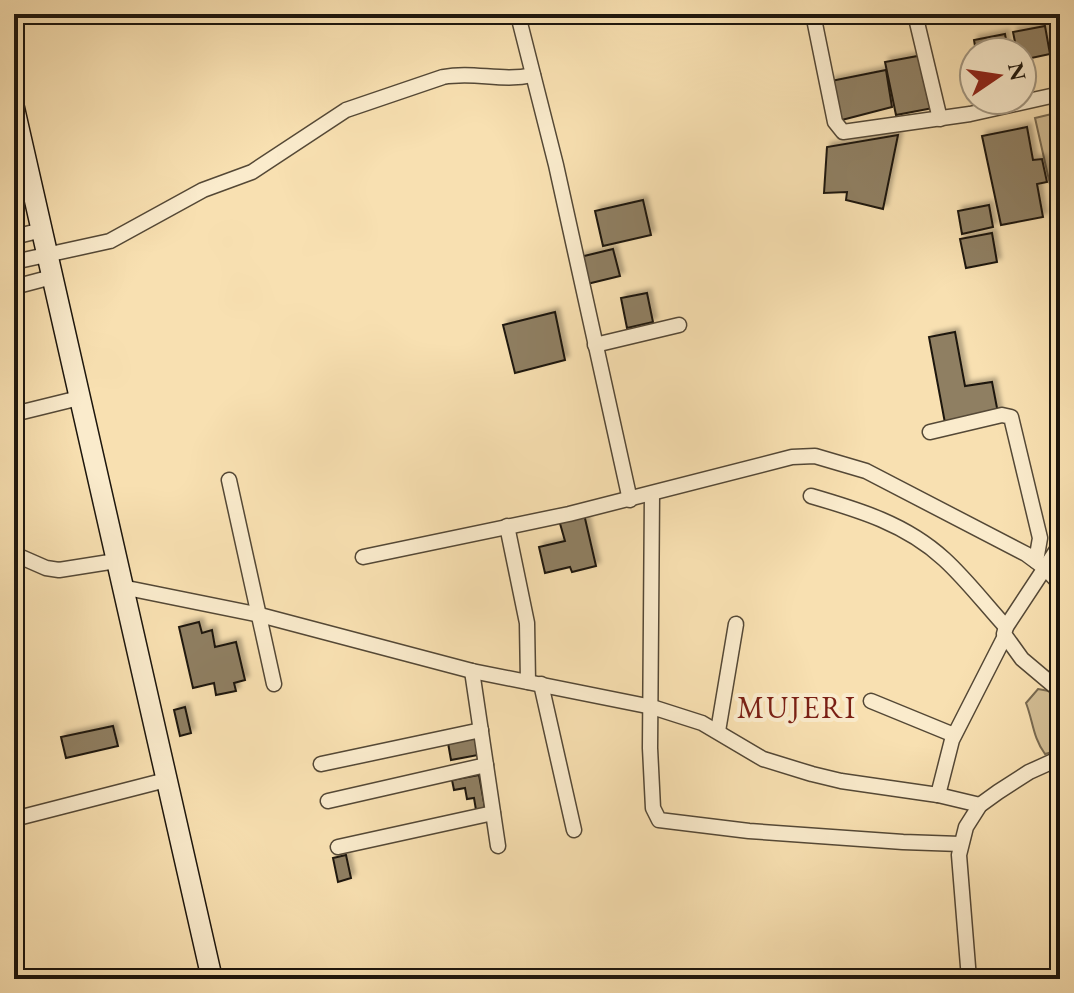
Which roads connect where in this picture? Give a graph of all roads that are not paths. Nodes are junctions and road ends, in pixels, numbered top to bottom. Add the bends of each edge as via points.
1 (522, 14) edge
2 (813, 14) edge
3 (915, 14) edge
4 (533, 75) junction
5 (1060, 94) edge
6 (14, 108) edge
7 (940, 119) junction
8 (42, 230) junction
9 (14, 237) edge
10 (48, 254) junction
11 (14, 262) edge
12 (52, 277) junction
13 (14, 287) edge
14 (679, 325) dead end
15 (595, 345) junction
16 (79, 398) junction
17 (14, 414) edge
18 (930, 432) dead end
19 (229, 480) dead end
20 (652, 494) junction
21 (811, 496) dead end
22 (630, 500) junction
23 (507, 526) junction
24 (1060, 545) edge
25 (14, 554) edge
26 (363, 557) dead end
27 (116, 561) junction
28 (1040, 564) junction
29 (1060, 584) edge
30 (122, 587) junction
31 (260, 615) junction
32 (736, 624) dead end
33 (1005, 632) junction
34 (472, 671) junction
35 (534, 683) junction
36 (274, 684) dead end
37 (1060, 691) edge
38 (871, 701) dead end
39 (652, 707) junction
40 (481, 730) junction
41 (718, 731) junction
42 (954, 735) junction
43 (1060, 758) edge
44 (321, 764) dead end
45 (486, 765) junction
46 (166, 780) junction
47 (938, 795) junction
48 (328, 801) dead end
49 (980, 805) junction
50 (493, 813) junction
51 (14, 819) edge
52 (574, 830) dead end
53 (960, 844) junction
54 (498, 846) dead end
55 (338, 847) dead end
56 (212, 979) edge
57 (969, 979) edge

1 - 4 street
2 - 7 street via 838,130
3 - 7 street
4 - 10 street via 512,80 454,75 357,106 252,172 203,190 110,241
4 - 15 street
5 - 7 street
6 - 8 street
8 - 9 street
8 - 10 street
10 - 11 street
10 - 12 street
12 - 13 street
12 - 16 street
14 - 15 street
15 - 22 street
16 - 17 street
16 - 27 street
18 - 28 street via 1011,417 1040,538
19 - 31 street
20 - 22 street
20 - 28 street via 792,457 815,456 866,471
20 - 39 street
21 - 33 street via 872,515 928,545
22 - 23 street
23 - 26 street
23 - 35 street
24 - 28 street
25 - 27 street via 59,570
27 - 30 street
28 - 29 street
28 - 33 street
30 - 31 street
30 - 46 street
31 - 34 street
31 - 36 street
32 - 41 street
33 - 37 street via 1022,659
33 - 42 street
34 - 35 street
34 - 40 street
35 - 39 street
35 - 52 street
38 - 42 street
39 - 41 street
39 - 53 street via 653,808 659,820
40 - 44 street
40 - 45 street
41 - 47 street via 763,759 812,774
42 - 47 street
43 - 49 street
45 - 48 street
45 - 50 street
46 - 51 street
46 - 56 street
47 - 49 street
49 - 53 street
50 - 54 street
50 - 55 street
53 - 57 street

